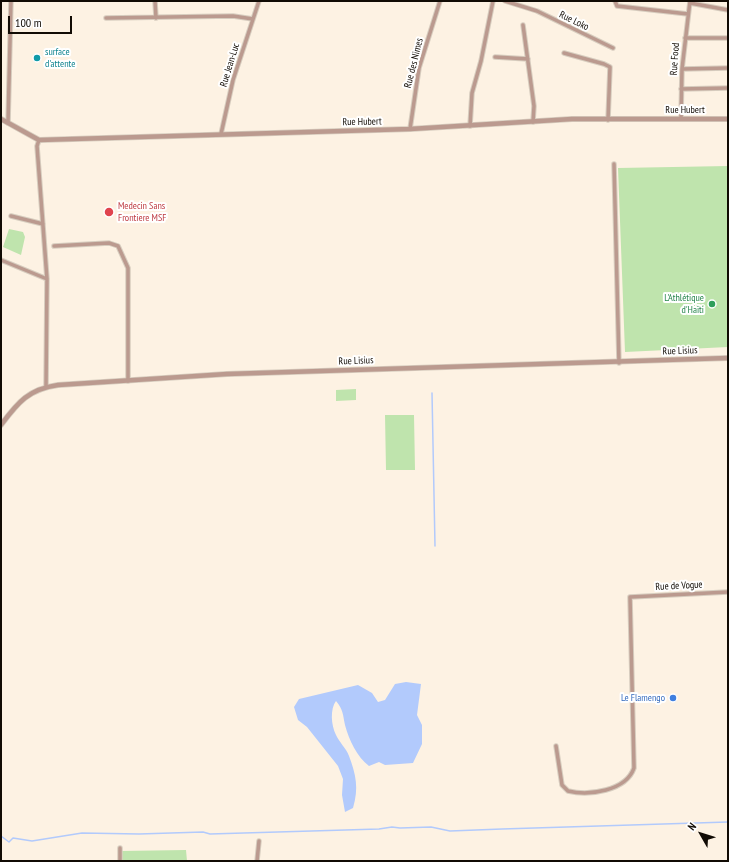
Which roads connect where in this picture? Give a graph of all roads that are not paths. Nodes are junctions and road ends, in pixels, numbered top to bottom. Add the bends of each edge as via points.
1 (11, 1) edge
2 (155, 1) edge
3 (259, 1) edge
4 (440, 1) edge
5 (493, 1) edge
6 (505, 1) edge
7 (615, 1) edge
8 (690, 2) edge
9 (728, 10) edge
10 (688, 14) junction
11 (106, 18) dead end
12 (156, 18) junction
13 (253, 19) junction
14 (523, 26) dead end
15 (685, 38) junction
16 (728, 38) edge
17 (613, 48) dead end
18 (564, 53) dead end
19 (495, 57) dead end
20 (528, 59) junction
21 (728, 68) edge
22 (682, 69) junction
23 (728, 88) edge
24 (681, 89) junction
25 (1, 119) edge
26 (681, 119) junction
27 (728, 119) edge
28 (608, 120) junction
29 (533, 122) junction
30 (8, 123) junction
31 (470, 126) junction
32 (410, 129) junction
33 (221, 134) junction
34 (39, 140) junction
35 (614, 164) dead end
36 (11, 216) dead end
37 (43, 224) junction
38 (54, 246) dead end
39 (1, 260) edge
40 (47, 279) junction
41 (728, 358) edge
42 (619, 363) junction
43 (128, 381) junction
44 (46, 387) junction
45 (1, 425) edge
46 (728, 592) edge
47 (556, 746) dead end
48 (259, 842) dead end
49 (120, 848) dead end
50 (120, 861) edge
51 (257, 861) edge

1 - 30 street
2 - 12 street
3 - 13 street, Rue Jean-Luc
4 - 32 street, Rue des Nimes via 419,68
5 - 31 street via 472,93
6 - 17 street, Rue Loko via 537,11
7 - 10 street via 617,6
8 - 9 street
8 - 10 street, Rue Food
10 - 15 street, Rue Food
11 - 12 street
12 - 13 street via 233,16
13 - 33 street, Rue Jean-Luc via 233,80
14 - 20 street
15 - 16 street
15 - 22 street, Rue Food
18 - 28 street via 610,67
19 - 20 street
20 - 29 street via 534,106
21 - 22 street
22 - 24 street, Rue Food
23 - 24 street
24 - 26 street, Rue Food
25 - 30 street
26 - 27 street, Rue Hubert
26 - 28 street, Rue Hubert
28 - 29 street, Rue Hubert
29 - 31 street, Rue Hubert
30 - 34 street
31 - 32 street, Rue Hubert
32 - 33 street, Rue Hubert
33 - 34 street, Rue Hubert
34 - 37 street via 37,146
35 - 42 street
36 - 37 street
37 - 40 street
38 - 43 street via 109,242 120,248 128,268
39 - 40 street
40 - 44 street
41 - 42 street, Rue Lisius
42 - 43 street, Rue Lisius via 227,374
43 - 44 street, Rue Lisius
44 - 45 street, Rue Lisius via 23,399
46 - 47 street, Rue de Vogue via 630,597 634,768 632,774 621,785 586,793 568,791 562,785
48 - 51 street
49 - 50 street

